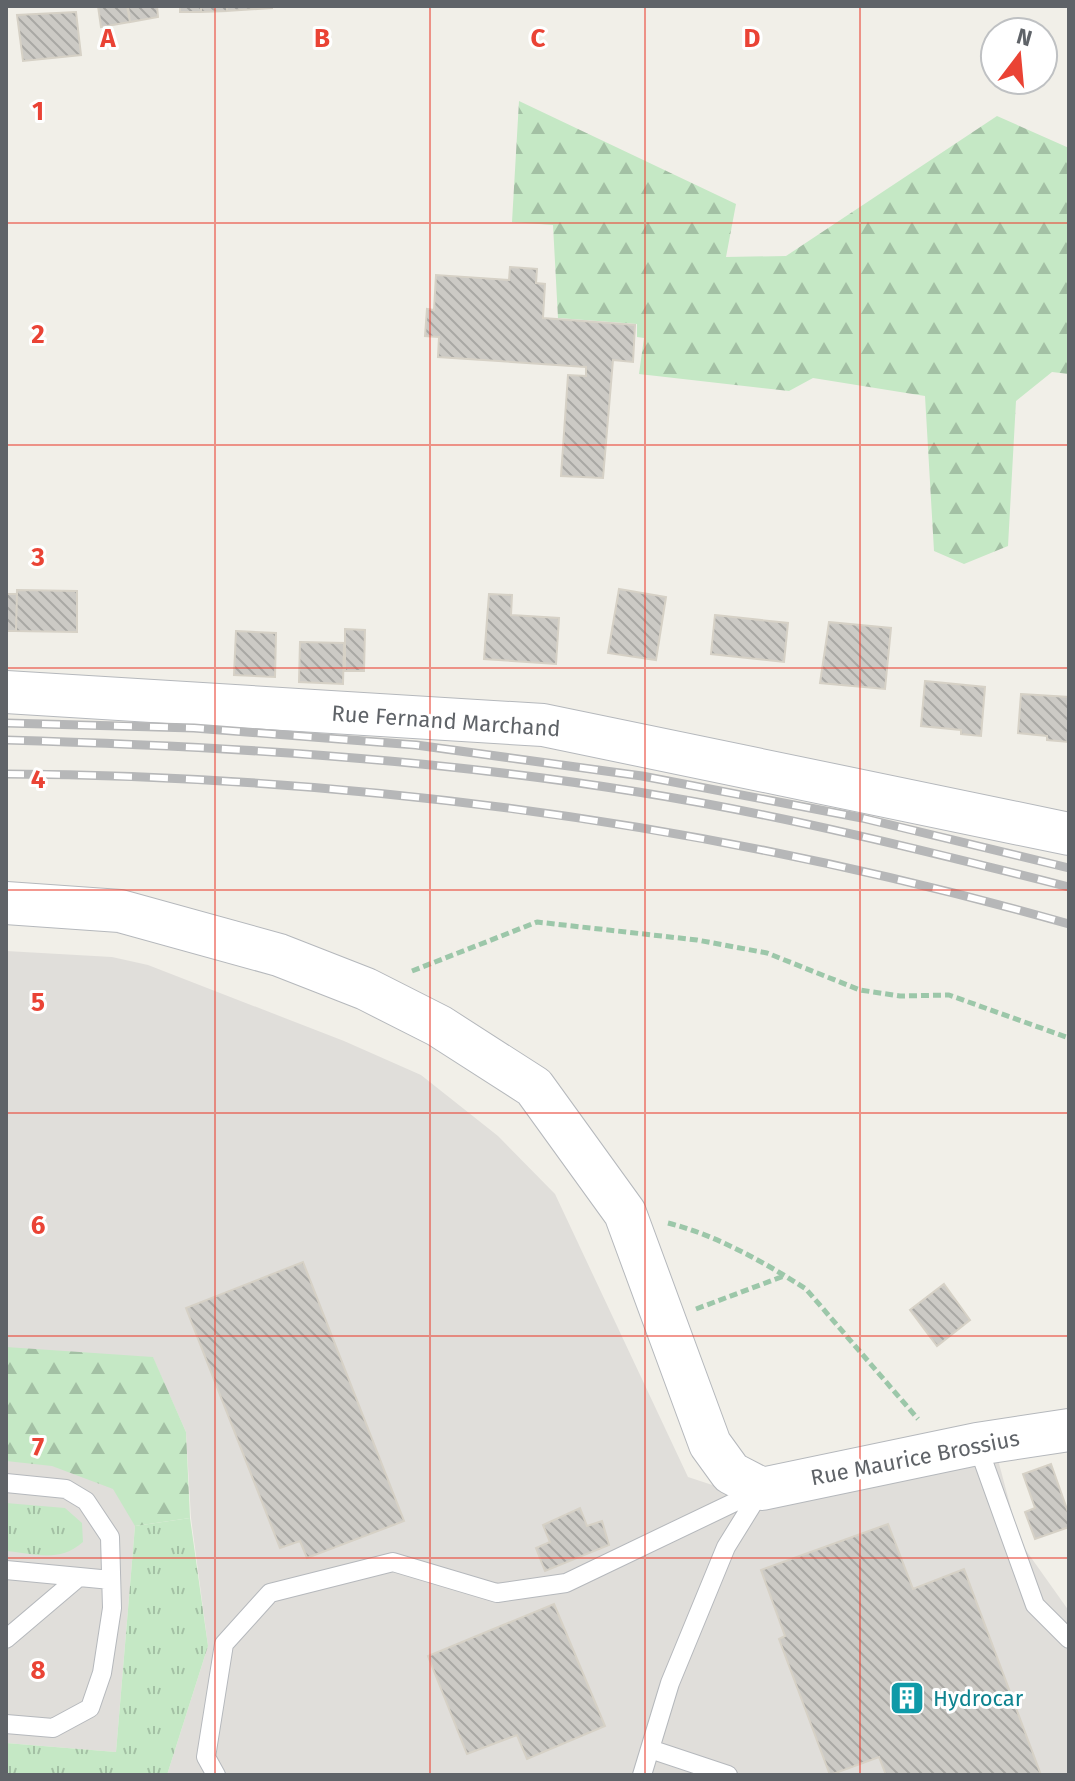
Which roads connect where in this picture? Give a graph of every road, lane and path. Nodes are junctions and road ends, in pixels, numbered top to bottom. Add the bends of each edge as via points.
1 (6, 692) edge
2 (1069, 834) edge
3 (6, 903) edge
4 (366, 989) junction
5 (1069, 1038) edge
6 (625, 1213) junction
7 (785, 1275) junction
8 (665, 1320) junction
9 (1069, 1430) edge
10 (961, 1447) junction
11 (6, 1483) edge
12 (762, 1489) junction
13 (6, 1570) edge
14 (79, 1577) junction
15 (111, 1580) junction
16 (6, 1639) edge
17 (1069, 1639) edge
18 (6, 1724) edge
19 (650, 1749) junction
20 (216, 1775) edge
21 (642, 1775) edge
22 (728, 1775) edge

1 - 2 street, Rue Fernand Marchand via 543,725
3 - 4 street via 120,911 279,955
4 - 5 path via 537,922 767,953 860,990 949,995
4 - 6 street via 439,1026 534,1087
6 - 7 path via 692,1229
6 - 8 street
7 - 8 path
7 - 10 path via 806,1289
8 - 12 street via 710,1444 731,1473
9 - 10 street, Rue Maurice Brossius
10 - 12 street, Rue Maurice Brossius
10 - 17 lane via 1035,1605
11 - 15 lane via 66,1489 86,1501 110,1537
12 - 19 lane via 726,1547 670,1683
12 - 20 lane, Rue Maurice Brossius via 566,1583 497,1593 393,1562 270,1593 224,1644 206,1757
13 - 14 lane
14 - 15 lane
14 - 16 lane
15 - 18 lane via 102,1673 90,1708 53,1728
19 - 21 lane
19 - 22 lane

